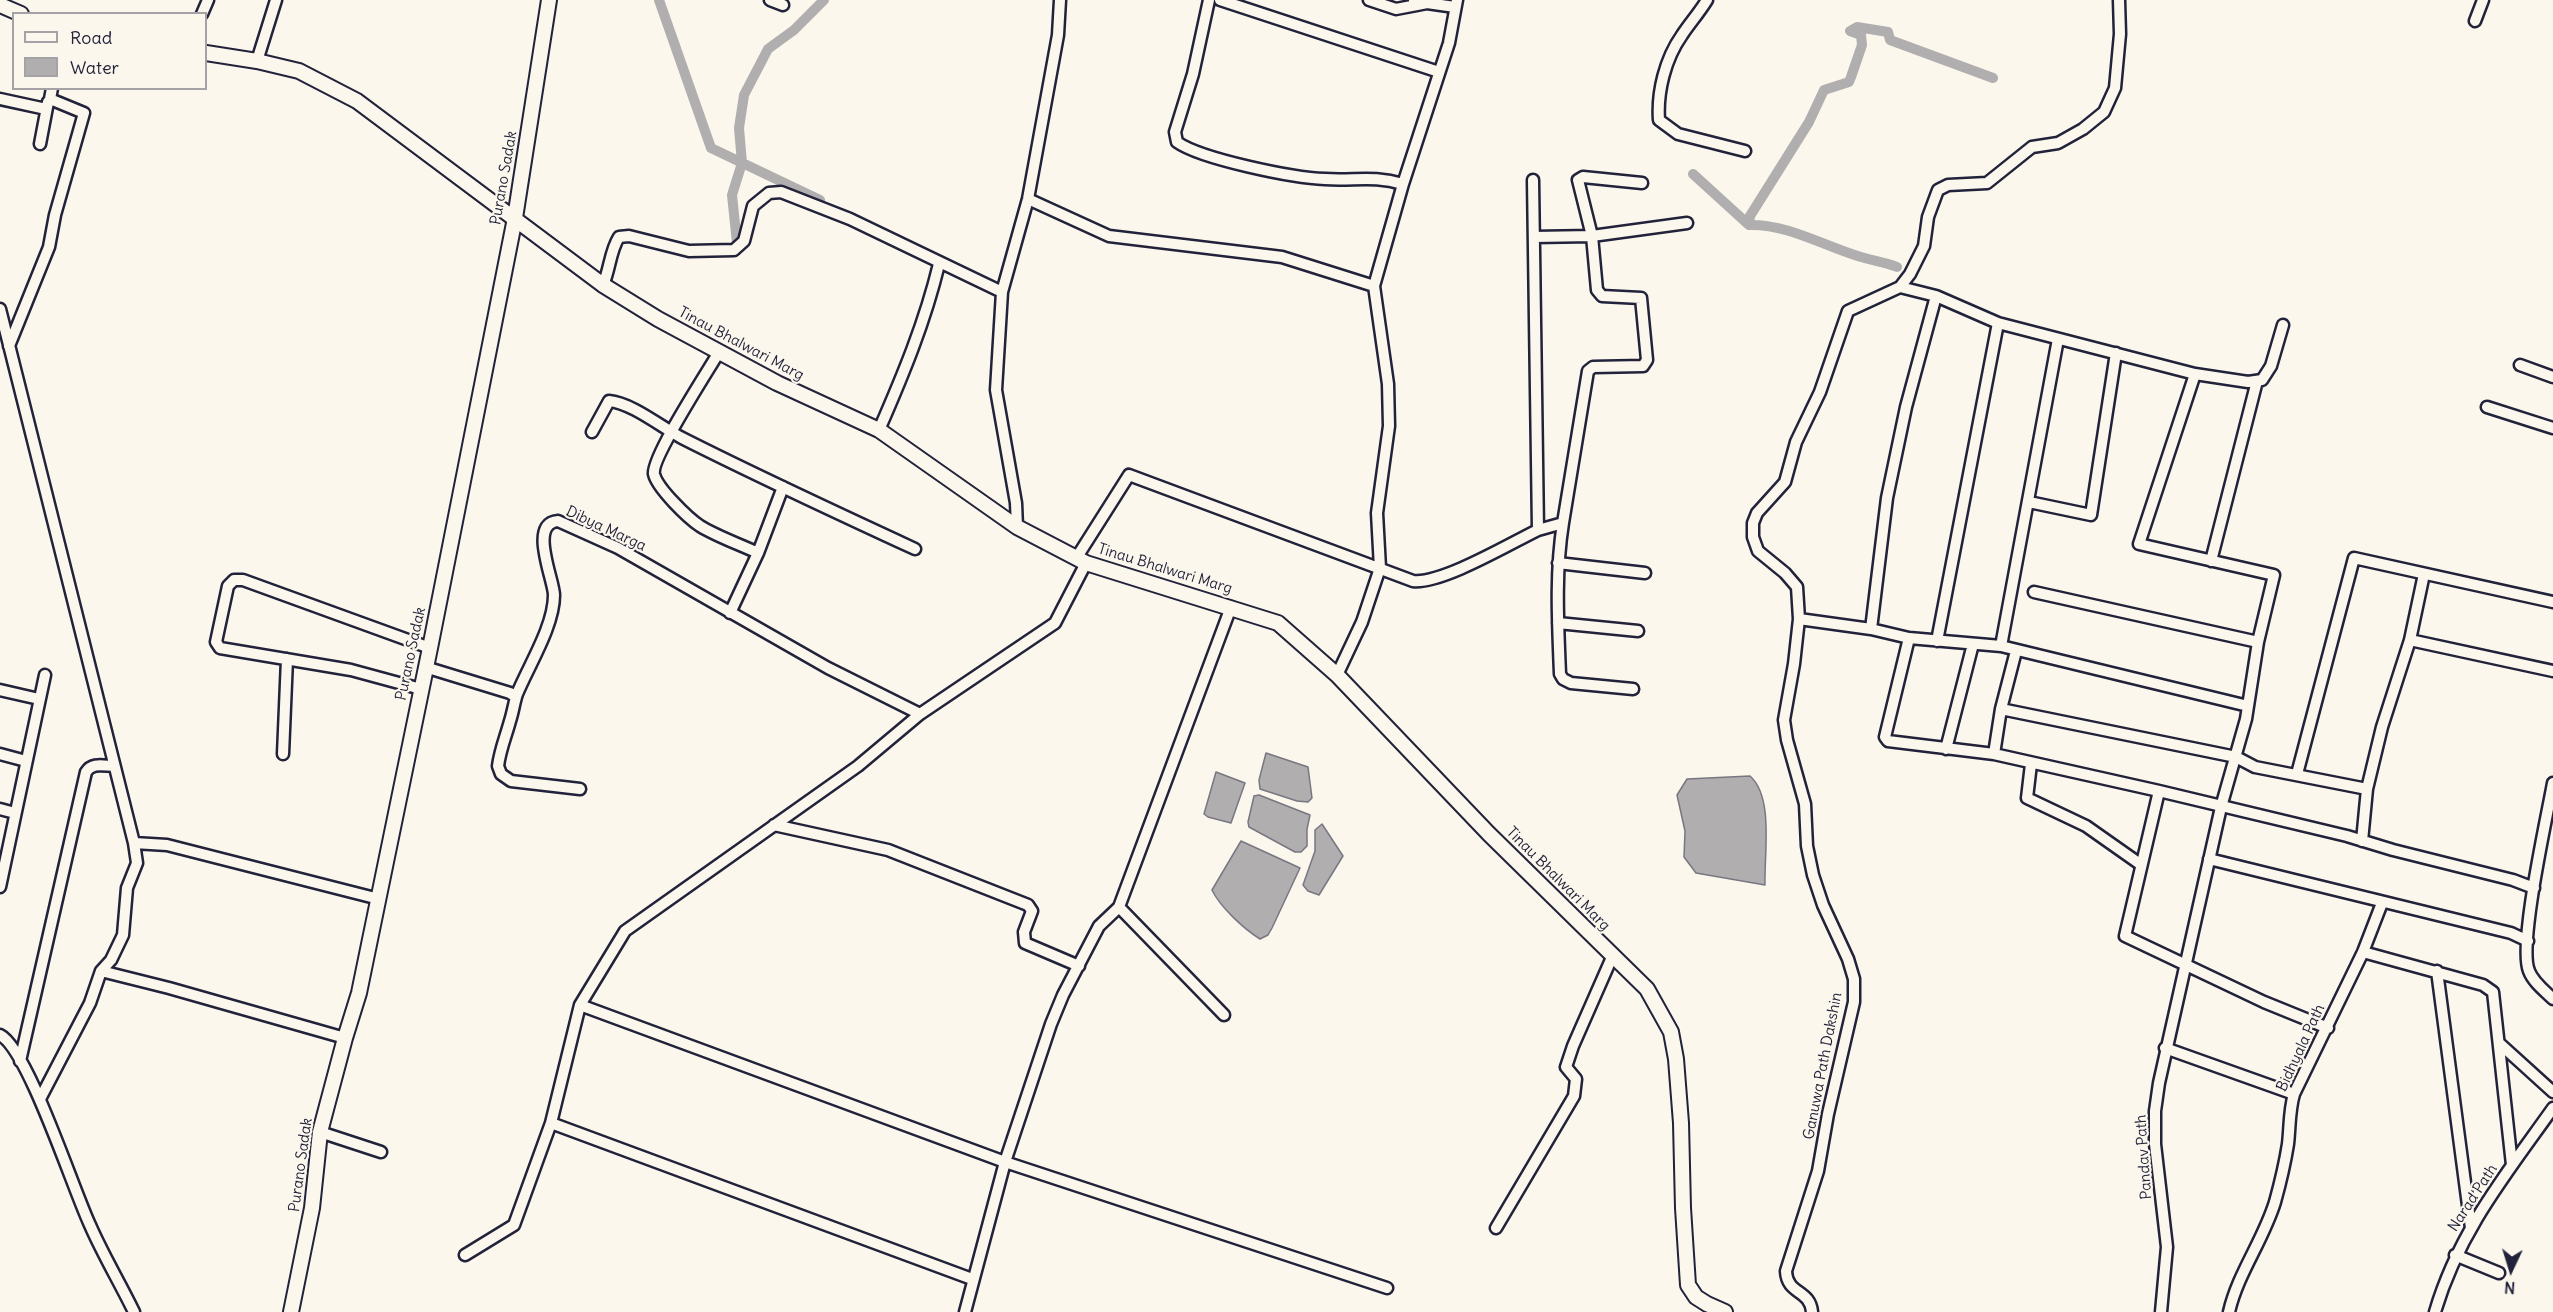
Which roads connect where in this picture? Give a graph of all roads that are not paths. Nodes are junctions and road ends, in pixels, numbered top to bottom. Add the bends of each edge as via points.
1 (276, 0) edge
2 (549, 0) edge
3 (770, 0) edge
4 (1060, 0) edge
5 (1209, 0) edge
6 (1220, 0) edge
7 (1369, 0) edge
8 (1707, 0) edge
9 (2120, 0) edge
10 (2483, 0) edge
11 (1416, 3) edge
12 (1456, 4) edge
13 (0, 5) edge
14 (783, 5) dead end
15 (16, 12) edge
16 (2475, 21) dead end
17 (207, 53) edge
18 (257, 61) junction
19 (1439, 72) junction
20 (0, 99) edge
21 (49, 99) edge
22 (40, 144) dead end
23 (1745, 151) dead end
24 (1533, 180) dead end
25 (1642, 183) dead end
26 (1403, 184) junction
27 (1028, 199) junction
28 (514, 218) junction
29 (1687, 223) dead end
30 (1592, 236) junction
31 (1534, 237) junction
32 (939, 264) junction
33 (603, 285) junction
34 (1374, 286) junction
35 (1900, 287) junction
36 (1002, 292) junction
37 (1936, 296) junction
38 (0, 309) edge
39 (1998, 323) junction
40 (2283, 325) dead end
41 (2058, 339) junction
42 (9, 346) junction
43 (719, 352) junction
44 (2115, 353) junction
45 (2520, 365) dead end
46 (2195, 374) junction
47 (2553, 377) edge
48 (2257, 381) junction
49 (2487, 407) dead end
50 (2553, 428) edge
51 (879, 430) junction
52 (592, 432) dead end
53 (672, 433) junction
54 (783, 487) junction
55 (2029, 502) junction
56 (1563, 524) junction
57 (1017, 527) junction
58 (1538, 530) junction
59 (915, 549) dead end
60 (758, 553) junction
61 (1082, 560) junction
62 (2211, 561) junction
63 (1558, 562) junction
64 (1380, 568) junction
65 (1645, 573) dead end
66 (2424, 574) junction
67 (2034, 592) dead end
68 (2553, 602) edge
69 (1232, 607) junction
70 (730, 612) junction
71 (1799, 618) junction
72 (1558, 623) junction
73 (1871, 629) junction
74 (1638, 631) dead end
75 (1909, 638) junction
76 (2410, 640) junction
77 (1937, 641) junction
78 (2258, 642) junction
79 (1973, 644) junction
80 (2001, 646) junction
81 (430, 648) junction
82 (2016, 651) junction
83 (287, 659) junction
84 (425, 667) junction
85 (2553, 671) edge
86 (45, 675) dead end
87 (1337, 675) junction
88 (421, 688) junction
89 (1633, 689) dead end
90 (0, 690) edge
91 (516, 697) junction
92 (39, 699) junction
93 (2248, 706) junction
94 (2001, 709) junction
95 (920, 714) junction
96 (1947, 749) junction
97 (0, 754) edge
98 (283, 754) dead end
99 (1994, 754) junction
100 (2236, 757) junction
101 (26, 761) junction
102 (2031, 764) junction
103 (114, 766) junction
104 (2297, 774) junction
105 (2553, 783) edge
106 (580, 789) dead end
107 (2367, 789) junction
108 (2159, 791) junction
109 (2222, 807) junction
110 (0, 809) edge
111 (15, 813) junction
112 (774, 825) junction
113 (2362, 841) junction
114 (134, 843) junction
115 (3, 859) edge
116 (2209, 859) junction
117 (2140, 864) junction
118 (0, 887) edge
119 (2534, 888) junction
120 (380, 898) junction
121 (2382, 903) junction
122 (1119, 907) junction
123 (2528, 941) junction
124 (2363, 952) junction
125 (1613, 955) junction
126 (1078, 966) junction
127 (2186, 966) junction
128 (101, 971) junction
129 (2437, 971) junction
130 (2553, 999) edge
131 (580, 1005) junction
132 (1224, 1015) dead end
133 (2328, 1028) junction
134 (0, 1035) edge
135 (345, 1038) junction
136 (2499, 1043) junction
137 (2165, 1048) junction
138 (20, 1061) junction
139 (2553, 1092) edge
140 (2294, 1094) junction
141 (40, 1099) junction
142 (2553, 1108) edge
143 (551, 1123) junction
144 (320, 1132) junction
145 (381, 1152) dead end
146 (1005, 1162) junction
147 (2512, 1166) junction
148 (1496, 1228) dead end
149 (2470, 1228) junction
150 (465, 1255) dead end
151 (2455, 1255) junction
152 (2499, 1274) dead end
153 (972, 1279) junction
154 (1387, 1288) dead end
155 (134, 1312) edge
156 (291, 1312) edge
157 (965, 1312) edge
158 (1725, 1312) edge
159 (1812, 1312) edge
160 (2161, 1312) edge
161 (2229, 1312) edge
162 (2435, 1312) edge

1 - 18 street
2 - 28 street, Purano Sadak
3 - 14 street
4 - 27 street via 1058,35
5 - 26 street via 1175,132 1177,141 1214,156 1296,177 1373,177
6 - 19 street
7 - 11 street via 1396,9
8 - 23 street via 1671,55 1658,103 1659,120 1678,134
9 - 35 street via 2115,88 2104,112 2058,143 2032,147 1987,183 1948,185 1938,190 1920,256
10 - 16 street
11 - 12 street
12 - 19 street
13 - 15 street
17 - 18 street, Tinau Bhalwari Marg
18 - 28 street, Tinau Bhalwari Marg via 299,71 357,101
19 - 26 street
20 - 21 street
21 - 22 street
21 - 42 street via 84,113 49,247
24 - 31 street
25 - 30 street via 1580,177 1578,184
26 - 34 street
27 - 34 street via 1109,236 1282,257
27 - 36 street
28 - 33 street, Tinau Bhalwari Marg
28 - 81 street, Purano Sadak
29 - 30 street
30 - 31 street
30 - 56 street via 1599,293 1641,298 1647,360 1643,366 1593,367 1587,371
31 - 58 street
32 - 33 street via 850,219 775,192 753,206 744,241 734,250 689,251 619,237
32 - 36 street
32 - 51 street via 915,347
33 - 43 street, Tinau Bhalwari Marg
34 - 64 street via 1388,384 1389,426 1377,513
35 - 37 street
35 - 71 street, Ganuwa Path Dakshin via 1848,311 1820,392 1796,442 1785,482 1753,523 1758,552 1797,587
36 - 57 street via 996,390
37 - 39 street
37 - 73 street via 1887,498
38 - 42 street
39 - 41 street
39 - 77 street
40 - 48 street via 2271,366
41 - 44 street
41 - 55 street
42 - 103 street
43 - 51 street, Tinau Bhalwari Marg
43 - 53 street
44 - 46 street
44 - 55 street via 2091,515
45 - 47 street
46 - 48 street
46 - 62 street via 2139,544
48 - 62 street
49 - 50 street
51 - 57 street, Tinau Bhalwari Marg
52 - 53 street via 609,401 620,402
53 - 54 street
53 - 60 street via 654,467 658,485 698,525
54 - 59 street
54 - 60 street
55 - 80 street
56 - 58 street
56 - 63 street
57 - 61 street, Tinau Bhalwari Marg
58 - 64 street via 1441,577 1422,582
60 - 70 street
61 - 64 street via 1129,475
61 - 69 street, Tinau Bhalwari Marg
61 - 95 street via 1055,623
62 - 78 street, Pandav Path via 2274,575
63 - 65 street
63 - 72 street
64 - 87 street via 1362,622
66 - 68 street
66 - 76 street
66 - 104 street via 2354,558
67 - 78 street
69 - 87 street, Tinau Bhalwari Marg via 1278,622
69 - 122 street
70 - 91 street, Dibya Marga via 618,548 553,521 544,538 554,594 550,619
70 - 95 street, Dibya Marga
71 - 73 street
71 - 159 street, Ganuwa Path Dakshin via 1784,720 1787,740 1805,804 1813,875 1854,979 1854,1002 1818,1172 1786,1271 1786,1280 1809,1300
72 - 74 street
72 - 89 street via 1563,679
73 - 75 street
75 - 77 street
75 - 96 street via 1885,738
76 - 85 street
76 - 107 street
77 - 79 street
78 - 93 street, Pandav Path
79 - 80 street
79 - 96 street
80 - 82 street
81 - 83 street via 234,580 228,586 216,642 220,648
81 - 84 street, Purano Sadak
82 - 93 street
82 - 94 street
83 - 88 street
83 - 98 street
84 - 88 street, Purano Sadak
84 - 91 street
86 - 92 street
87 - 125 street, Tinau Bhalwari Marg via 1489,834
88 - 120 street, Purano Sadak
90 - 92 street
91 - 106 street, Dibya Marga via 498,766 501,774 511,781
92 - 101 street
93 - 100 street, Pandav Path
94 - 99 street
94 - 100 street
95 - 112 street via 858,766
96 - 99 street
97 - 101 street
99 - 102 street
100 - 104 street via 2255,767
100 - 109 street, Pandav Path
101 - 111 street
102 - 108 street
102 - 117 street via 2027,798 2086,826
103 - 114 street
103 - 138 street via 95,765 86,772
104 - 107 street
105 - 119 street
107 - 113 street
108 - 109 street
108 - 117 street
109 - 113 street
109 - 116 street, Pandav Path
110 - 111 street
111 - 115 street
112 - 126 street via 888,850 1028,905 1032,911 1024,932 1025,943
112 - 131 street via 625,931
113 - 119 street
114 - 120 street via 167,844
114 - 128 street via 137,863 127,888 125,930 111,960
115 - 118 street
116 - 121 street
116 - 127 street, Pandav Path
117 - 127 street via 2125,936
119 - 123 street
120 - 135 street, Purano Sadak
121 - 123 street via 2511,933
121 - 124 street, Bidhyala Path
122 - 126 street via 1099,926
122 - 132 street
123 - 130 street via 2529,970
124 - 129 street
124 - 133 street, Bidhyala Path
125 - 148 street via 1566,1067 1576,1079 1574,1096
125 - 158 street, Tinau Bhalwari Marg via 1647,989 1671,1032 1681,1123 1688,1286 1701,1301
126 - 146 street via 1051,1024
127 - 133 street
127 - 137 street, Pandav Path
128 - 135 street
128 - 141 street via 90,1003
129 - 136 street via 2490,988
129 - 149 street
131 - 143 street
131 - 146 street
133 - 140 street, Bidhyala Path
134 - 138 street via 12,1044
135 - 144 street, Purano Sadak
136 - 139 street
136 - 147 street
137 - 140 street
137 - 160 street, Pandav Path via 2155,1111 2155,1144 2168,1247
138 - 141 street
140 - 161 street, Bidhyala Path via 2275,1201 2259,1244 2232,1295
141 - 155 street via 90,1225
142 - 147 street, Narad Path
143 - 150 street via 514,1225
143 - 153 street
144 - 145 street
144 - 156 street, Purano Sadak via 312,1208
146 - 153 street
146 - 154 street
147 - 149 street, Narad Path
149 - 151 street, Narad Path
151 - 152 street
151 - 162 street, Narad Path
153 - 157 street

